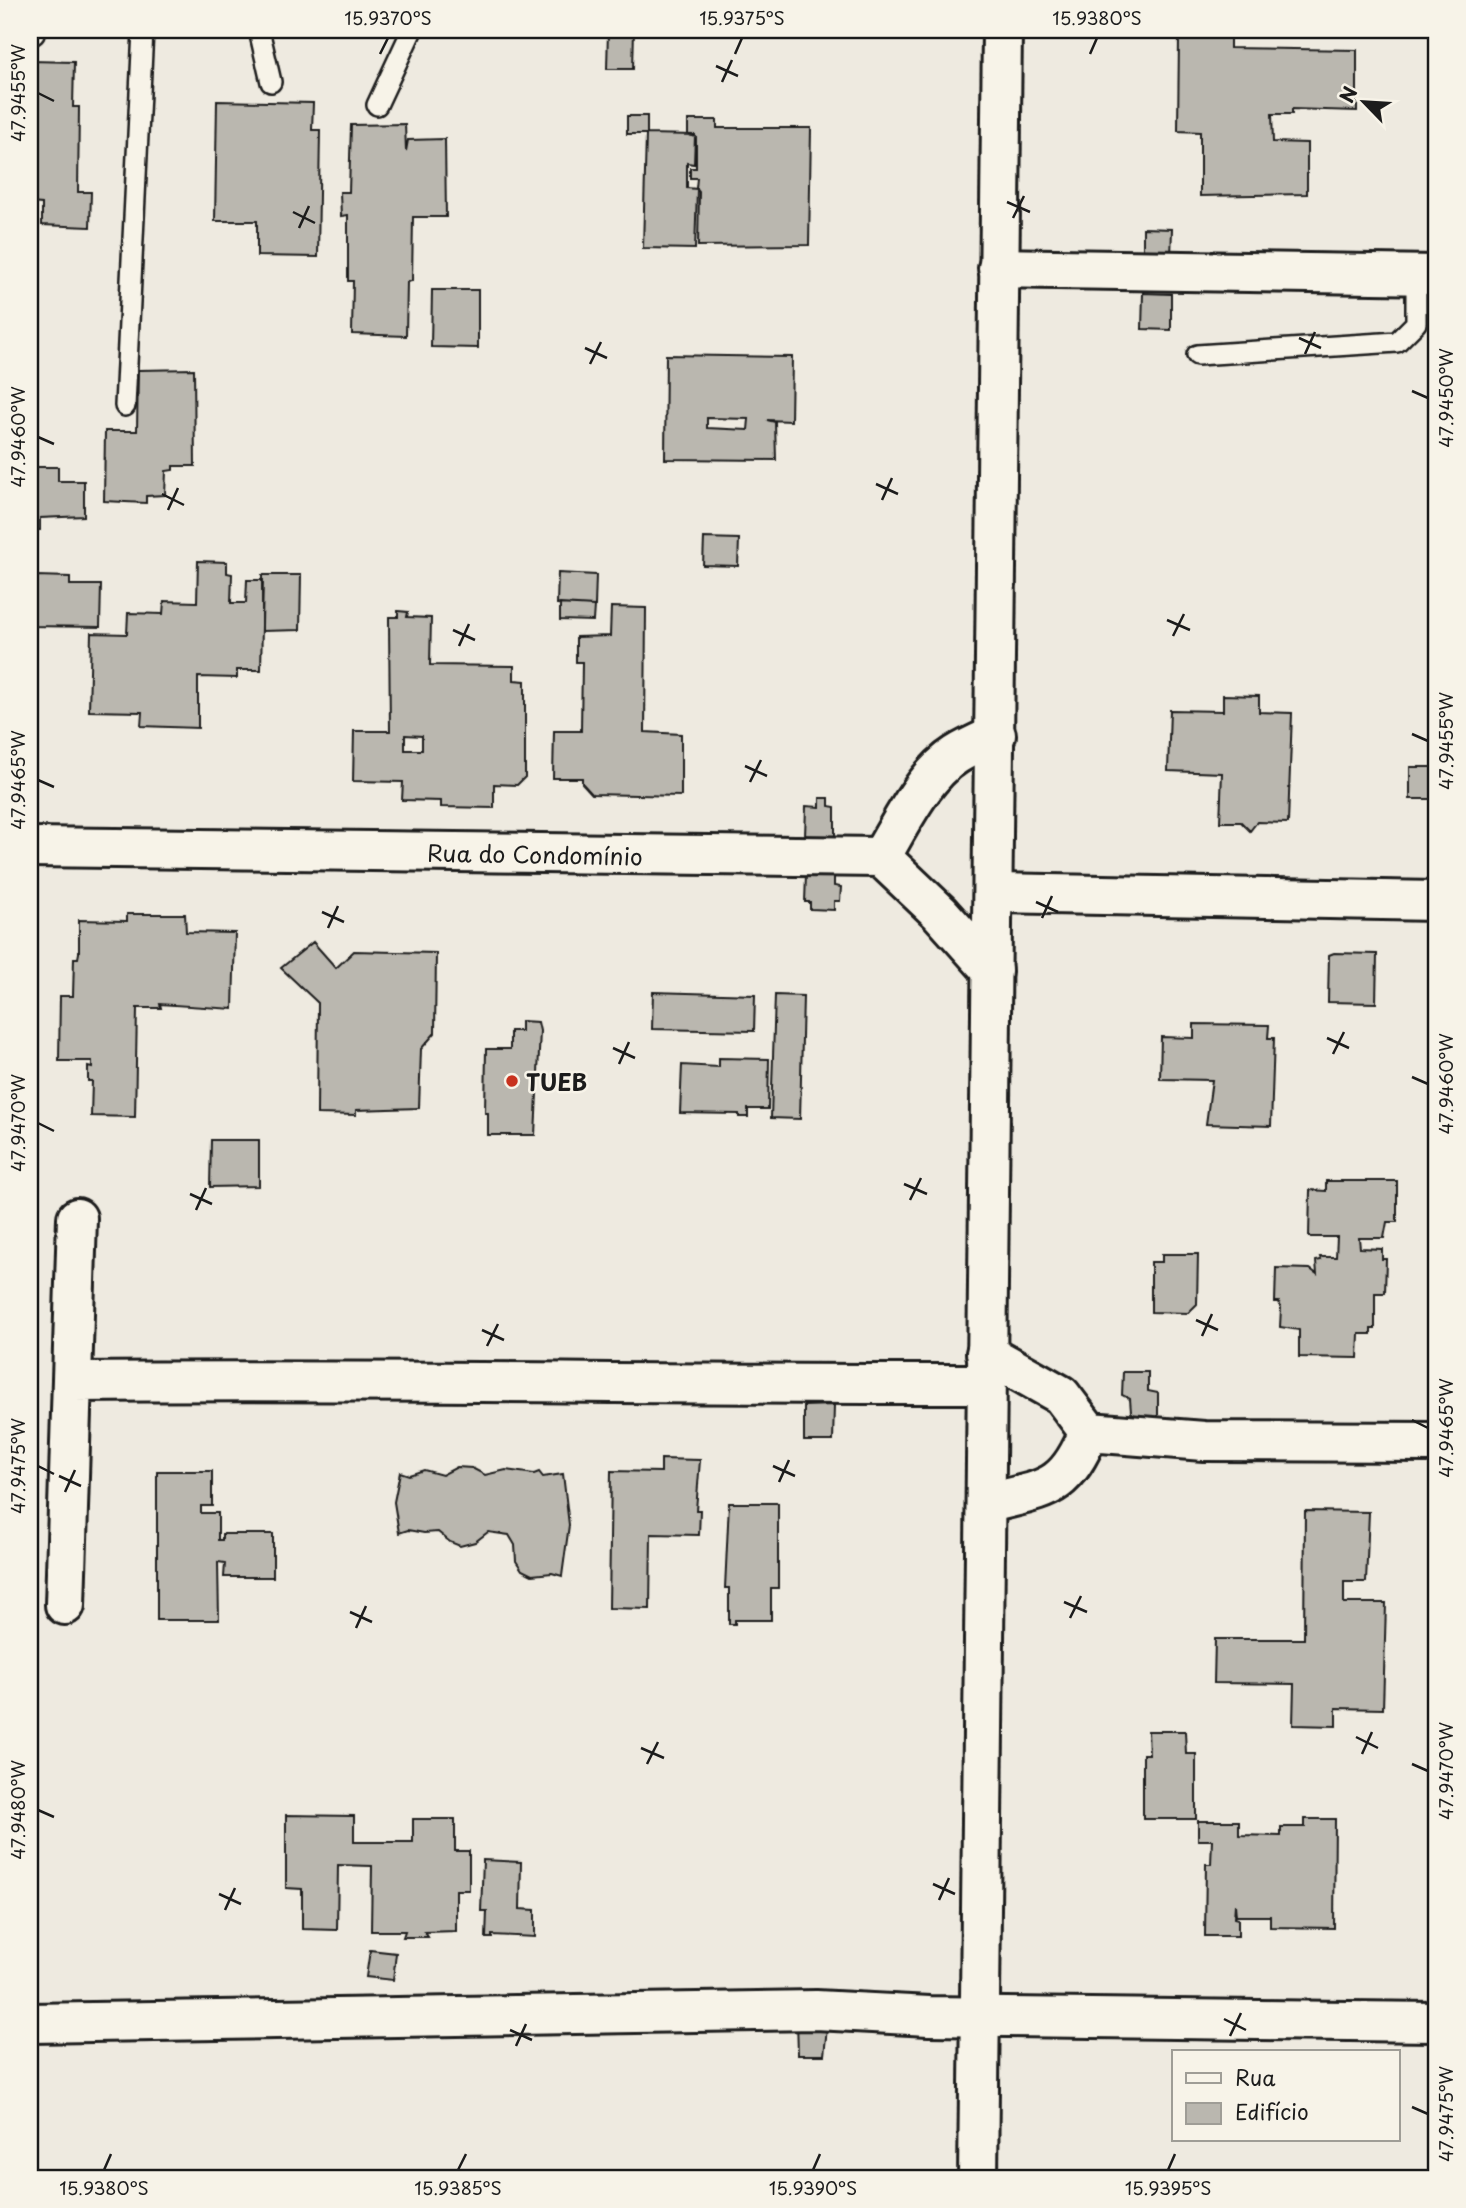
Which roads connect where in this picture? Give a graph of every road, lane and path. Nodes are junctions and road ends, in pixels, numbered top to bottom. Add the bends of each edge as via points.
1 (143, 30) edge
2 (259, 30) edge
3 (412, 30) edge
4 (1002, 30) edge
5 (271, 82) dead end
6 (377, 105) dead end
7 (998, 268) junction
8 (1426, 275) edge
9 (1197, 355) dead end
10 (125, 407) dead end
11 (996, 735) junction
12 (30, 847) edge
13 (881, 857) junction
14 (994, 893) junction
15 (1436, 901) edge
16 (992, 971) junction
17 (77, 1218) dead end
18 (986, 1369) junction
19 (72, 1382) junction
20 (1089, 1432) junction
21 (1436, 1442) edge
22 (986, 1504) junction
23 (65, 1605) dead end
24 (981, 2015) junction
25 (30, 2022) edge
26 (1436, 2022) edge
27 (978, 2178) edge

1 - 10 lane
2 - 5 lane
3 - 6 lane
4 - 7 street
7 - 8 street
7 - 11 street
8 - 9 lane via 1416,323 1397,342
11 - 13 street via 954,756 938,772
11 - 14 street
12 - 13 street, Rua do Condomínio
13 - 16 street
14 - 15 street
14 - 16 street
16 - 18 street
17 - 19 street
18 - 19 street via 826,1386
18 - 20 street via 1061,1395
18 - 22 street
19 - 23 street
20 - 21 street via 1204,1441
20 - 22 street via 1065,1477
22 - 24 street
24 - 25 street via 816,2010
24 - 26 street
24 - 27 street

